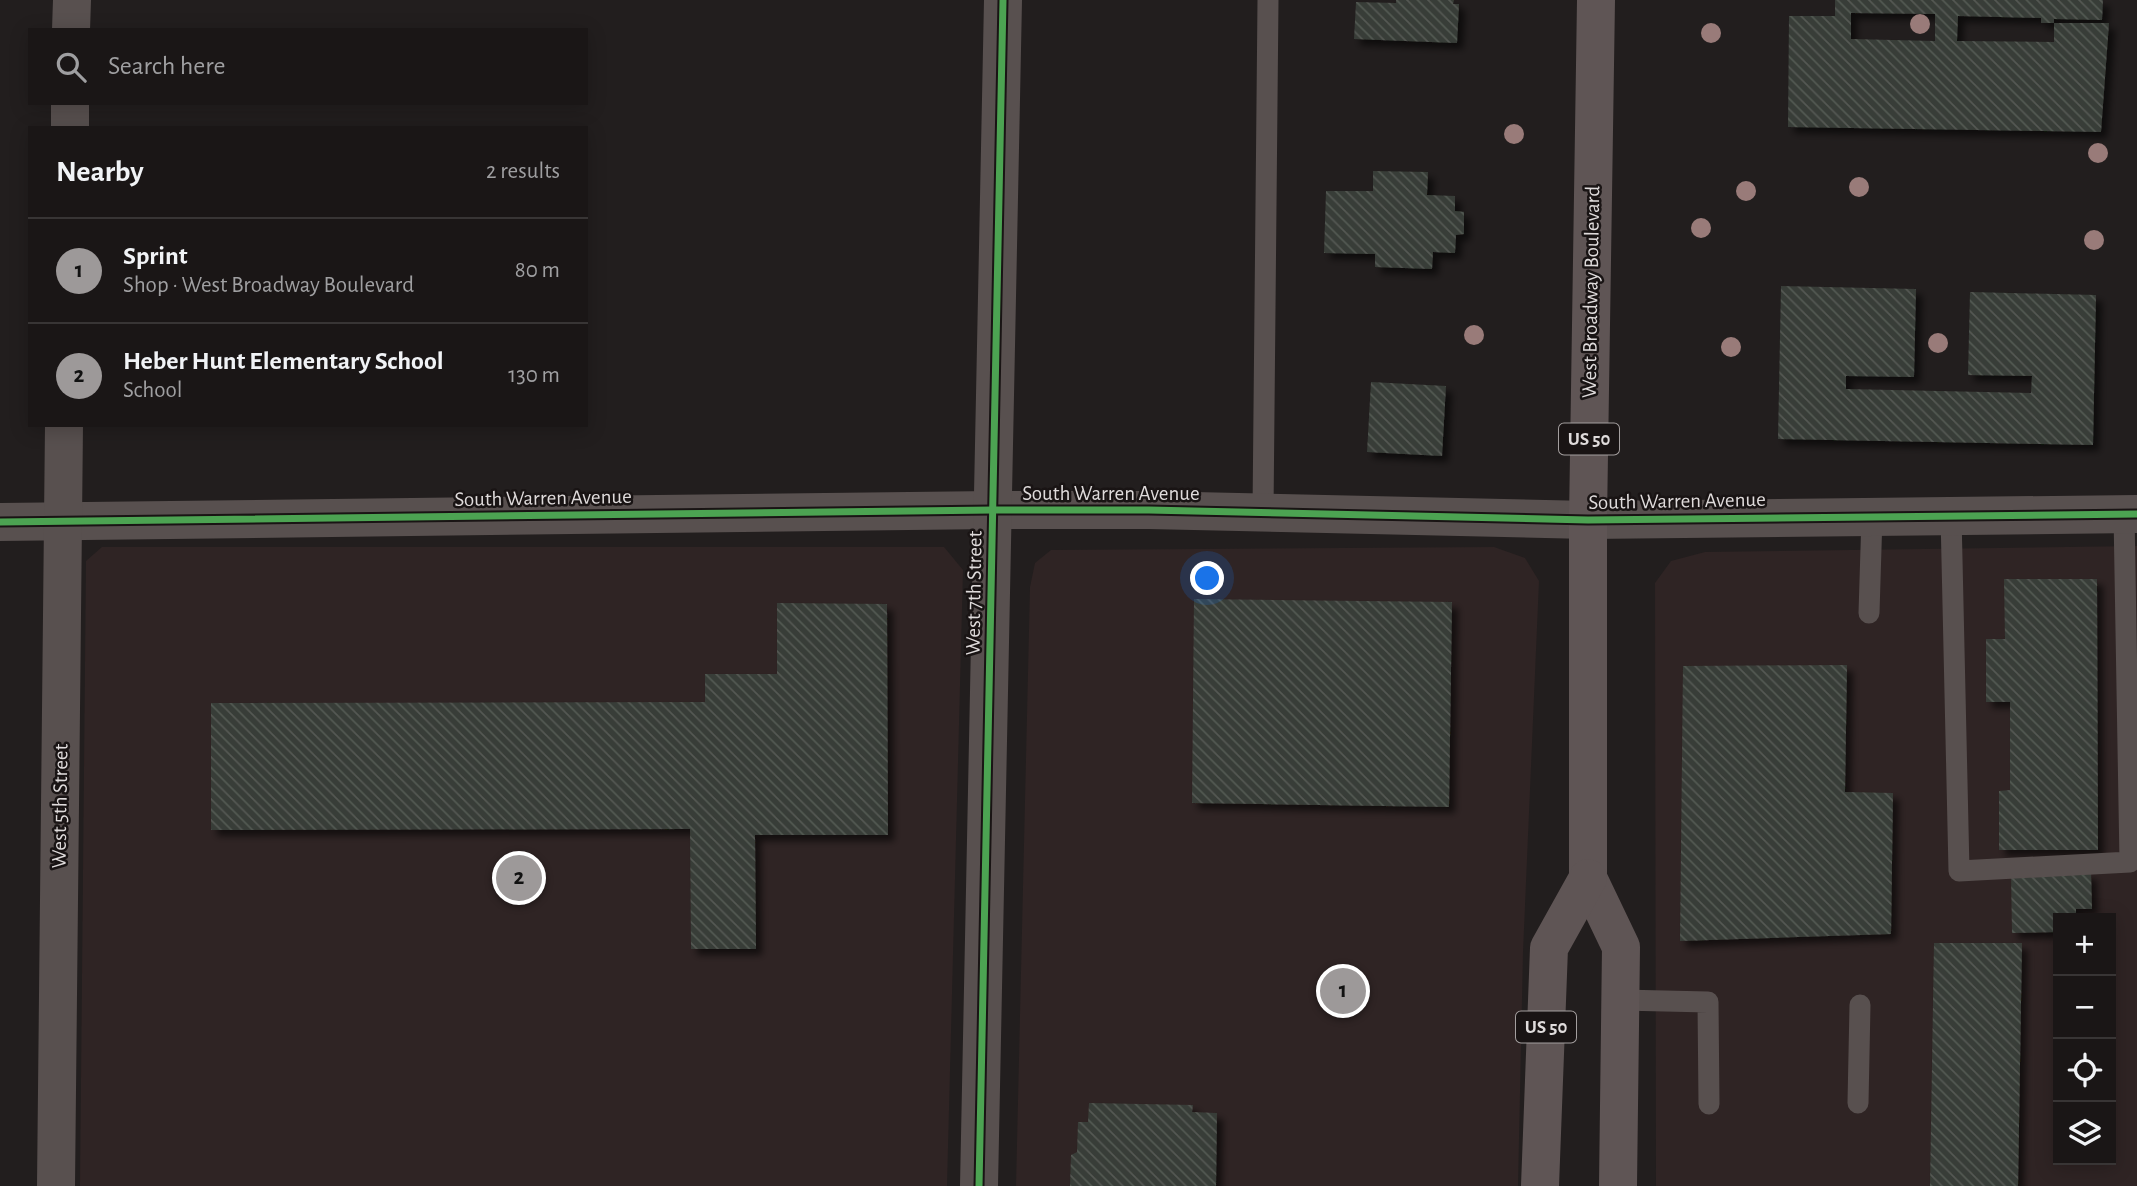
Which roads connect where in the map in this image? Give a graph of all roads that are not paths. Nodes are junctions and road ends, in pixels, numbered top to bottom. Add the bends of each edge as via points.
1 (72, 0) edge
2 (1003, 0) edge
3 (1268, 0) edge
4 (1596, 0) edge
5 (71, 28) edge
6 (70, 105) edge
7 (69, 126) edge
8 (64, 427) edge
9 (993, 510) junction
10 (1263, 512) junction
11 (2131, 514) edge
12 (1951, 515) junction
13 (1872, 516) junction
14 (1588, 520) junction
15 (62, 521) junction
16 (0, 522) edge
17 (1869, 613) dead end
18 (1588, 878) junction
19 (1621, 1000) junction
20 (1860, 1005) dead end
21 (1858, 1103) dead end
22 (1709, 1104) dead end
23 (56, 1186) edge
24 (979, 1186) edge
25 (1540, 1186) edge
26 (1618, 1186) edge

1 - 5 street
2 - 9 street, West 7th Street
3 - 10 lane
4 - 14 highway, West Broadway Boulevard / US 50
6 - 7 street
8 - 15 street, West 5th Street
9 - 10 street, South Warren Avenue
9 - 15 street, South Warren Avenue
9 - 24 street, West 7th Street
10 - 14 street, South Warren Avenue
11 - 12 street, South Warren Avenue
11 - 12 lane via 2130,862 1959,871
12 - 13 street, South Warren Avenue
13 - 14 street, South Warren Avenue
13 - 17 lane
14 - 18 highway, West Broadway Boulevard / US 50
15 - 16 street, South Warren Avenue
15 - 23 street, West 5th Street
18 - 19 highway, West Broadway Boulevard / US 50 via 1621,947
18 - 25 highway, West Broadway Boulevard / US 50 via 1549,948
19 - 22 lane via 1707,1002
19 - 26 highway, West Broadway Boulevard / US 50
20 - 21 lane

